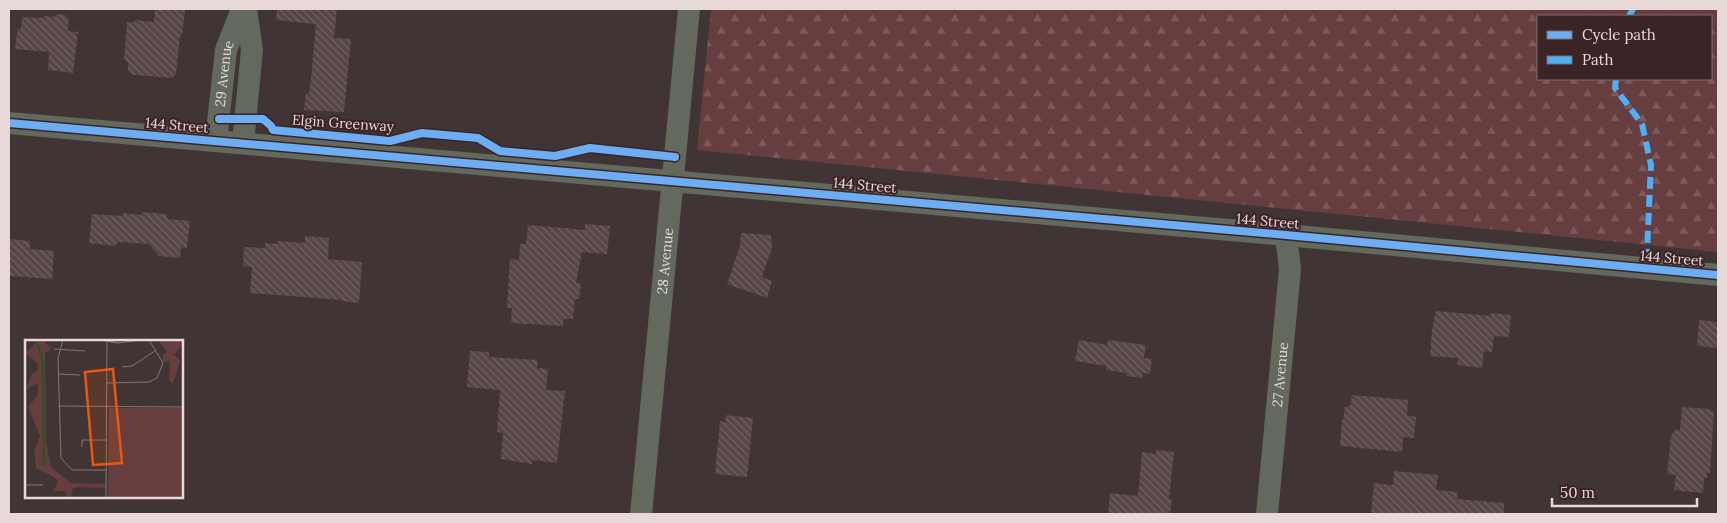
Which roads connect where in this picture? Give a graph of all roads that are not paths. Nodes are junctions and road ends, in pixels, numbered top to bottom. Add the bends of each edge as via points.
1 (242, 9) edge
2 (246, 9) edge
3 (689, 9) edge
4 (9, 123) edge
5 (216, 141) junction
6 (243, 143) junction
7 (673, 180) junction
8 (1286, 235) junction
9 (1718, 275) edge
10 (640, 514) edge
11 (1267, 514) edge

1 - 5 street, 29 Avenue via 226,50
2 - 6 street, 29 Avenue via 252,50
3 - 7 street, 28 Avenue
4 - 5 street, 144 Street
5 - 6 street, 144 Street
6 - 7 street, 144 Street
7 - 8 street, 144 Street
7 - 10 street, 28 Avenue
8 - 9 street, 144 Street
8 - 11 street, 27 Avenue via 1290,269

